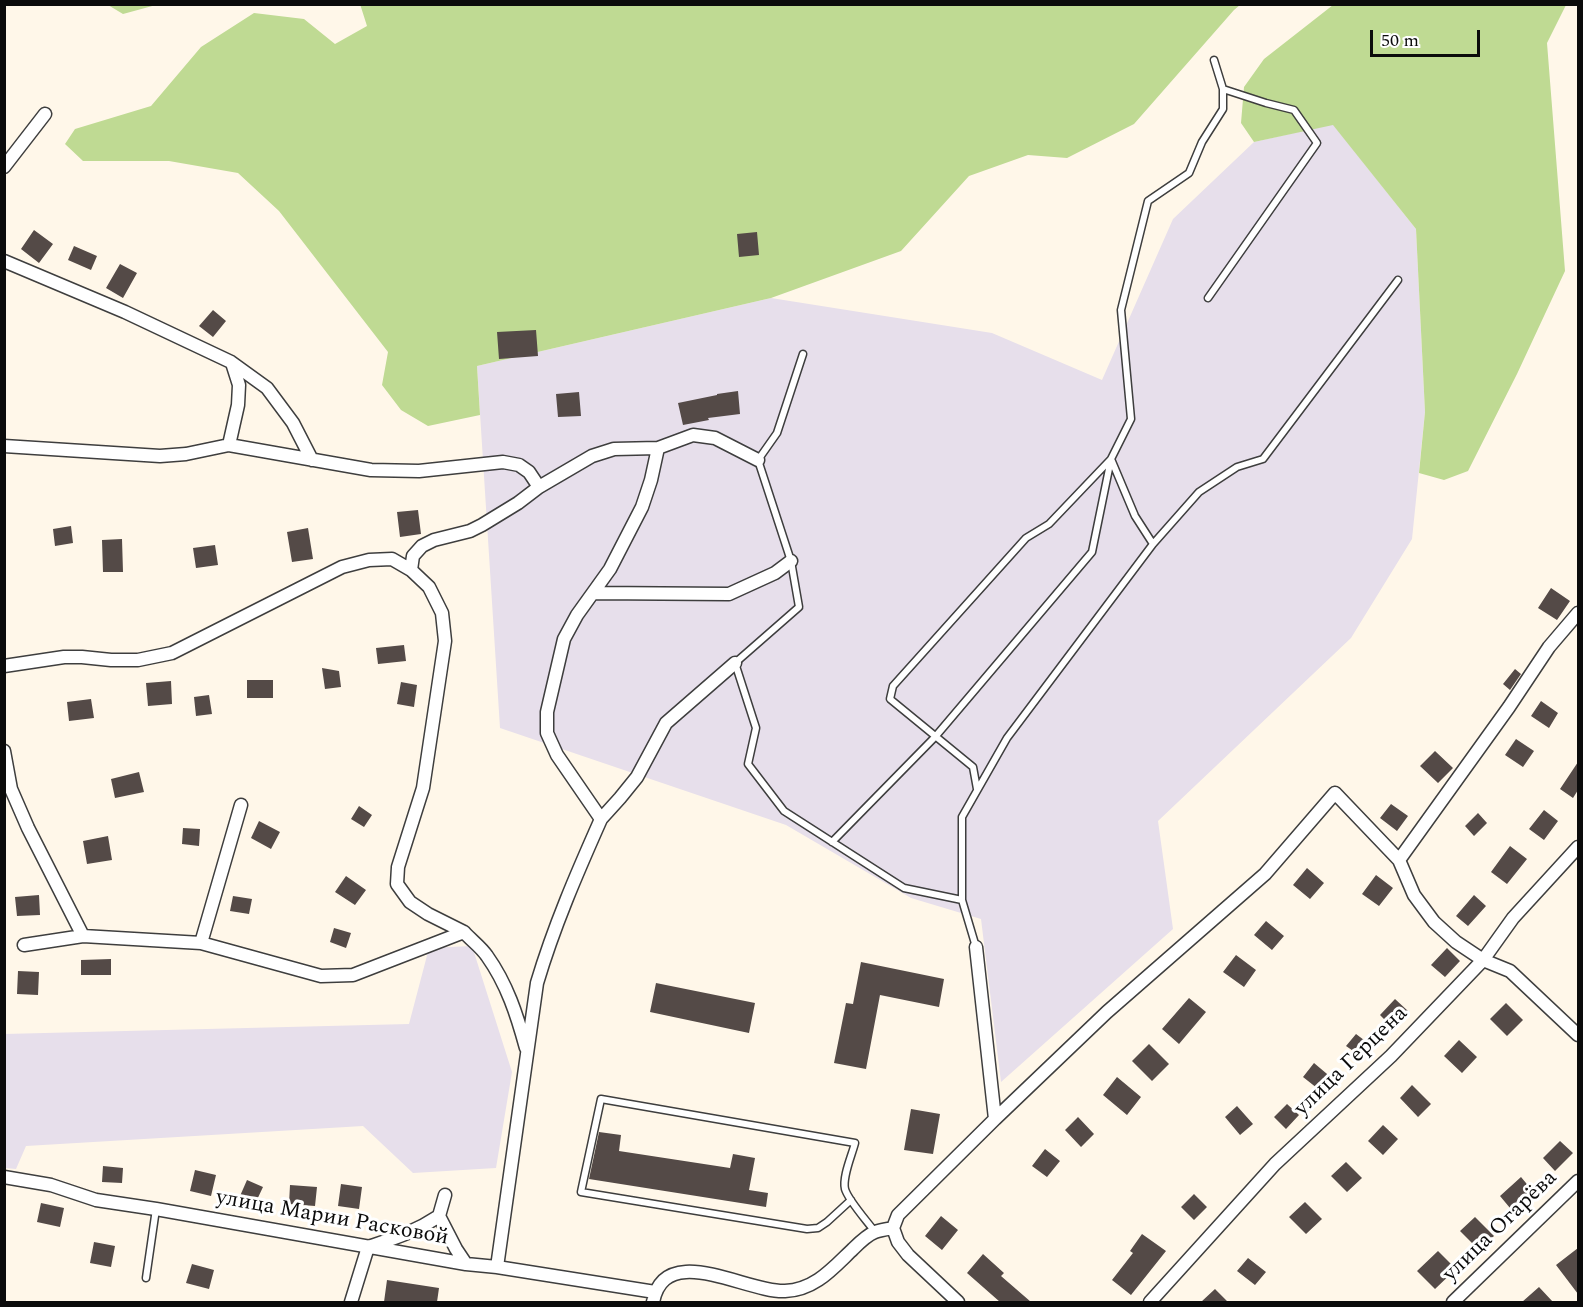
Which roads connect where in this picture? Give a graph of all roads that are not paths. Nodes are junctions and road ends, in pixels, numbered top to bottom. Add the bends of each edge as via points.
1 (1214, 60) dead end
2 (1223, 89) junction
3 (45, 114) dead end
4 (4, 167) edge
5 (4, 261) edge
6 (1398, 280) dead end
7 (1208, 298) dead end
8 (803, 354) dead end
9 (231, 362) junction
10 (229, 445) junction
11 (4, 446) edge
12 (658, 448) junction
13 (1111, 459) junction
14 (312, 460) junction
15 (758, 460) junction
16 (538, 487) junction
17 (1153, 544) junction
18 (791, 561) junction
19 (411, 570) junction
20 (594, 593) junction
21 (1578, 613) edge
22 (735, 663) junction
23 (4, 666) edge
24 (935, 737) junction
25 (4, 752) edge
26 (977, 789) junction
27 (241, 805) dead end
28 (601, 819) junction
29 (832, 842) junction
30 (1578, 847) edge
31 (1399, 860) junction
32 (962, 900) junction
33 (464, 932) junction
34 (83, 936) junction
35 (201, 944) junction
36 (24, 945) dead end
37 (976, 947) joint
38 (1483, 960) junction
39 (1578, 1035) edge
40 (528, 1053) junction
41 (995, 1119) junction
42 (4, 1177) edge
43 (1578, 1181) edge
44 (445, 1195) dead end
45 (851, 1200) junction
46 (156, 1209) junction
47 (439, 1216) junction
48 (893, 1228) junction
49 (875, 1232) junction
50 (368, 1247) junction
51 (466, 1264) junction
52 (497, 1267) junction
53 (146, 1278) dead end
54 (654, 1297) edge
55 (351, 1302) edge
56 (958, 1302) edge
57 (1150, 1302) edge
58 (1453, 1302) edge

1 - 2 lane
2 - 7 lane via 1294,110 1317,143
2 - 13 lane via 1223,109 1202,142 1189,173 1148,201 1121,310 1131,419
3 - 4 street
5 - 9 street
6 - 17 lane via 1263,459 1237,467 1199,492
8 - 15 lane via 777,433
9 - 10 street via 239,385
9 - 14 street via 267,388 293,423
10 - 11 street via 160,456
10 - 14 street
12 - 15 street via 693,435 715,438
12 - 16 street via 614,449 592,456
12 - 20 street via 642,507
13 - 17 lane via 1135,516
13 - 24 lane via 1092,552
13 - 24 lane via 1049,524 1026,538 893,686 890,699
14 - 16 street via 371,470 419,471 503,462 529,472
15 - 18 lane
16 - 19 street via 476,528 422,546 414,556
17 - 26 lane via 1007,738
18 - 20 street via 775,573 729,594
18 - 22 lane via 799,606
19 - 23 street via 392,559 342,567 172,653 138,660 63,657
19 - 33 street via 429,587 442,613 445,641 423,788 398,867 397,884 410,902
20 - 28 street via 564,639 547,712 547,733 557,755
21 - 31 street via 1548,648
22 - 28 street via 666,723 637,777
22 - 29 lane via 756,728 748,764 784,811
24 - 26 lane via 973,767
24 - 29 lane
25 - 34 street via 11,789
26 - 32 lane via 962,817
27 - 35 street
28 - 40 street via 547,948 537,983
29 - 32 lane via 904,888
30 - 38 street, улица Герцена via 1513,918
31 - 38 street via 1414,895 1434,922
31 - 41 street via 1335,793 1265,873 1107,1012
32 - 37 lane
33 - 35 street via 352,975 321,976
33 - 40 street via 486,954 505,984
34 - 35 street
34 - 36 street
37 - 41 street
38 - 39 street via 1510,971
38 - 57 street, улица Герцена via 1391,1056 1275,1164
40 - 52 street
41 - 48 street via 898,1215
42 - 46 street, улица Марии Расковой via 65,1188 96,1200
43 - 58 street, улица Огарёва
44 - 47 street
45 - 45 lane via 818,1228 807,1228 581,1192 601,1099 855,1143 845,1178
45 - 49 lane
46 - 50 street, улица Марии Расковой
46 - 53 lane
47 - 50 street via 405,1235
47 - 51 street
48 - 49 street
48 - 56 street via 908,1255
49 - 54 street via 811,1286 796,1291 781,1292 696,1272 678,1272 664,1279
50 - 51 street, улица Марии Расковой
50 - 55 street
51 - 52 street, улица Марии Расковой
52 - 54 street, улица Марии Расковой

